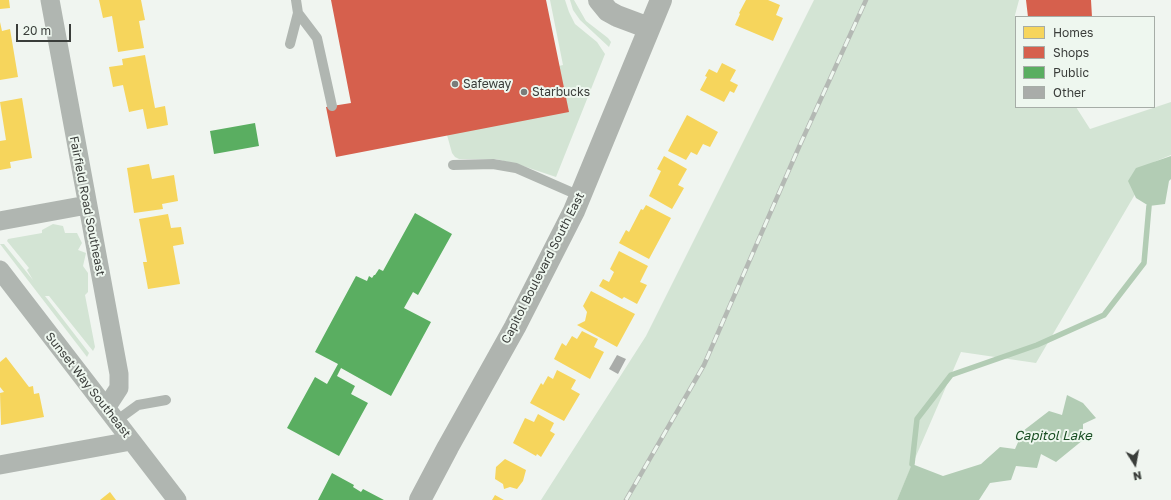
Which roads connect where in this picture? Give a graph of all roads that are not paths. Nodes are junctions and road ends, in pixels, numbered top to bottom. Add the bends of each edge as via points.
1 (50, 0) edge
2 (296, 0) edge
3 (599, 0) edge
4 (661, 0) edge
5 (298, 13) junction
6 (649, 28) junction
7 (290, 44) dead end
8 (332, 106) dead end
9 (453, 165) dead end
10 (580, 196) junction
11 (87, 205) junction
12 (0, 221) edge
13 (0, 270) edge
14 (166, 400) dead end
15 (111, 415) junction
16 (131, 441) junction
17 (0, 465) edge
18 (177, 500) edge
19 (420, 500) edge

1 - 11 street, Fairfield Road Southeast
2 - 5 lane
3 - 6 main road via 608,11
4 - 6 main road, Capitol Boulevard South East
5 - 7 lane
5 - 8 lane via 317,38
6 - 10 main road, Capitol Boulevard South East
9 - 10 lane via 493,164 516,168
10 - 19 main road, Capitol Boulevard South East via 515,327
11 - 12 street
11 - 15 street, Fairfield Road Southeast via 119,374 119,388
13 - 15 street, Sunset Way Southeast
14 - 15 lane via 138,405
15 - 16 street, Sunset Way Southeast
16 - 17 street
16 - 18 street, Sunset Way Southeast

